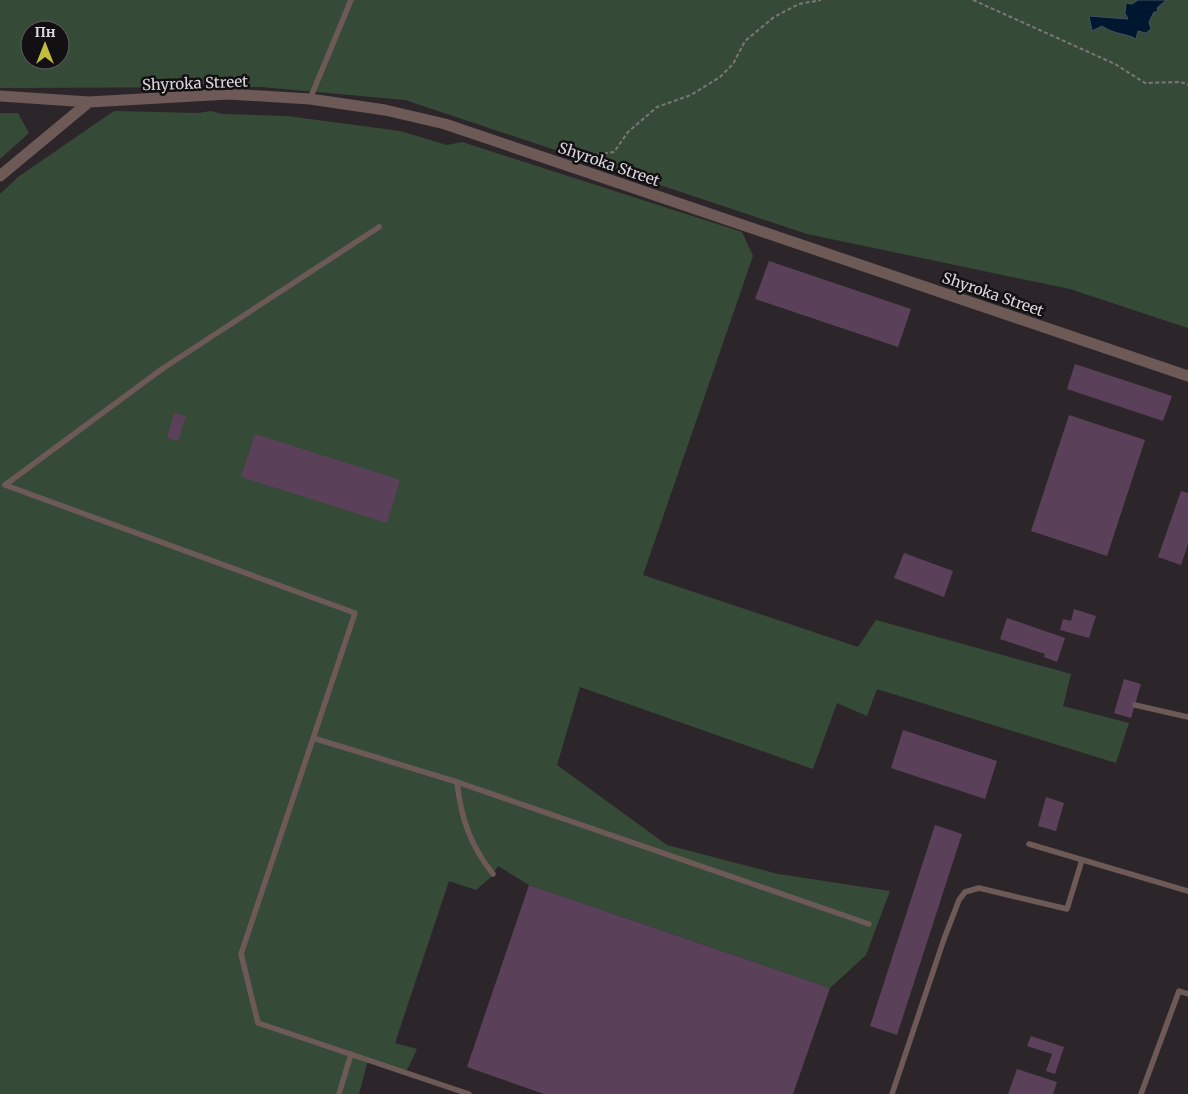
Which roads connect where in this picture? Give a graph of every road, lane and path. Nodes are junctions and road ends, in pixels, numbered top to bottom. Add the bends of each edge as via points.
1 (351, 0) edge
2 (821, 0) edge
3 (973, 0) edge
4 (1188, 85) edge
5 (0, 96) edge
6 (310, 99) junction
7 (89, 102) junction
8 (554, 161) junction
9 (0, 176) edge
10 (378, 227) dead end
11 (1188, 376) edge
12 (1135, 705) dead end
13 (1188, 717) edge
14 (313, 738) junction
15 (457, 782) junction
16 (1029, 844) dead end
17 (1082, 860) junction
18 (493, 874) dead end
19 (1188, 892) edge
20 (869, 924) dead end
21 (1188, 994) edge
22 (351, 1054) junction
23 (339, 1094) edge
24 (469, 1094) edge
25 (892, 1094) edge
26 (1141, 1094) edge

1 - 6 lane
2 - 8 path via 799,4 774,17 745,41 733,64 720,78 691,95 657,107 628,132 614,152
3 - 4 path via 1115,64 1144,83 1181,82
5 - 7 street, Shyroka Street
6 - 7 street, Shyroka Street via 229,94
6 - 8 street, Shyroka Street via 385,110 445,124
7 - 9 street
8 - 11 street, Shyroka Street
10 - 14 lane via 162,369 5,485 355,613
12 - 13 lane
14 - 15 lane
14 - 22 lane via 241,954 258,1023
15 - 18 lane via 466,830
15 - 20 lane
16 - 17 lane
17 - 19 lane
17 - 25 lane via 1067,910 979,888 970,889 962,895
21 - 26 lane via 1179,991
22 - 23 lane
22 - 24 lane

